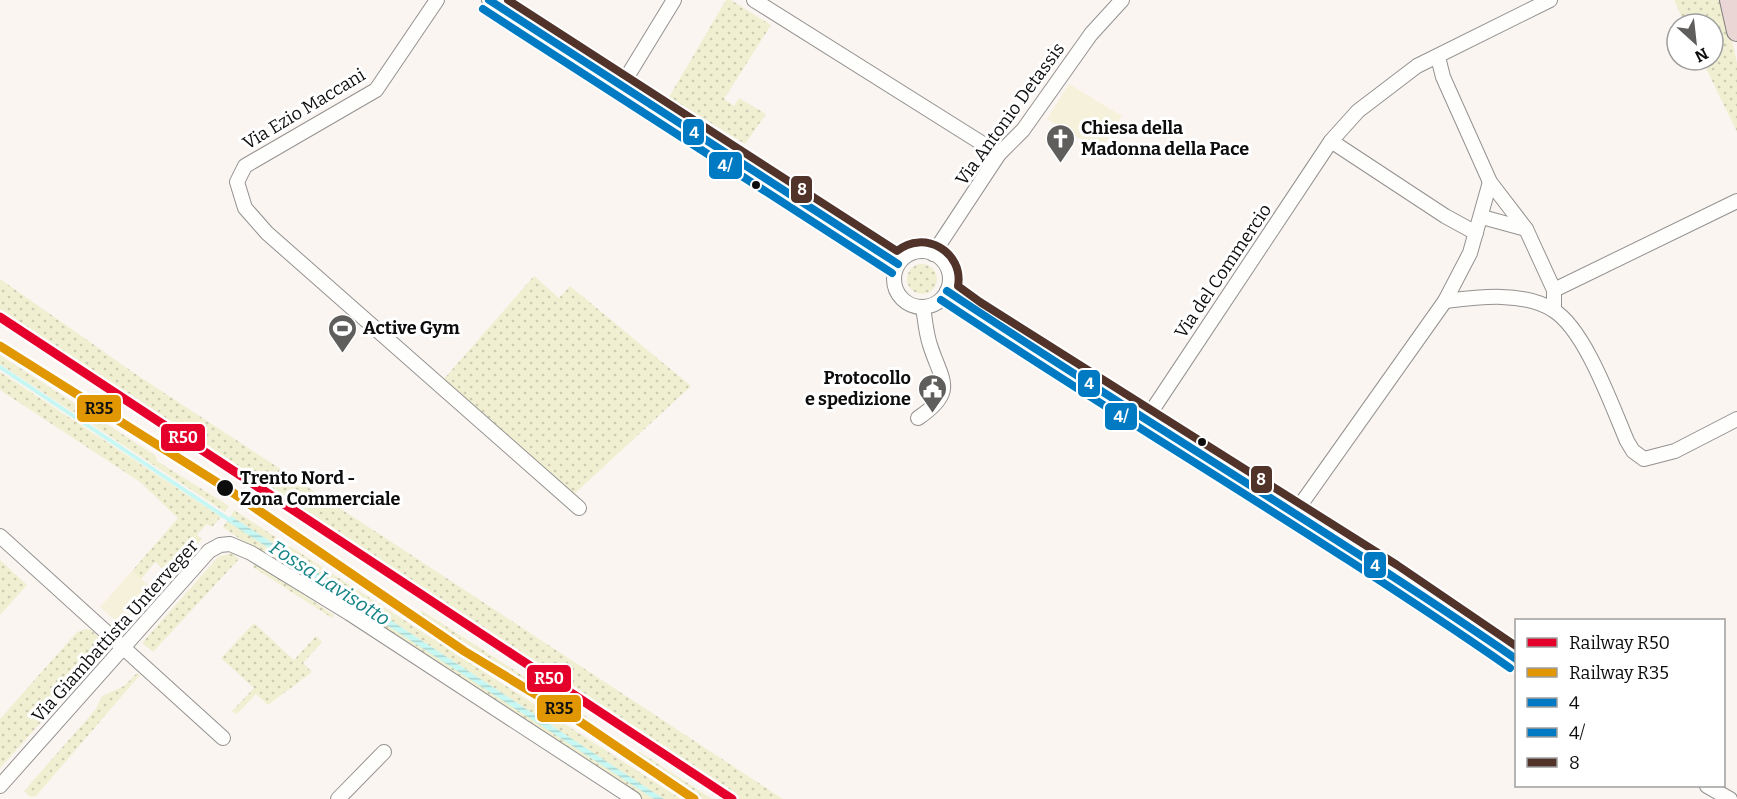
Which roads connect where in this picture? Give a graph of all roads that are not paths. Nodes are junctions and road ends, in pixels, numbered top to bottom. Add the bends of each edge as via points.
1 (437, 0) edge
2 (489, 0) edge
3 (674, 0) edge
4 (754, 0) edge
5 (1122, 0) edge
6 (1550, 0) edge
7 (1730, 0) edge
8 (1737, 31) edge
9 (1438, 57) junction
10 (622, 85) junction
11 (1331, 141) junction
12 (999, 154) junction
13 (1490, 182) junction
14 (1737, 201) edge
15 (1482, 217) junction
16 (1526, 229) junction
17 (1476, 233) junction
18 (933, 254) junction
19 (898, 264) junction
20 (1554, 290) junction
21 (947, 291) junction
22 (1445, 301) junction
23 (924, 307) junction
24 (1554, 310) junction
25 (918, 418) dead end
26 (1737, 419) edge
27 (1145, 421) junction
28 (579, 508) dead end
29 (1294, 514) junction
30 (0, 536) edge
31 (124, 646) junction
32 (1515, 658) edge
33 (223, 738) dead end
34 (384, 752) dead end
35 (0, 786) edge
36 (1709, 787) edge
37 (338, 799) edge
38 (634, 799) edge
39 (1730, 799) edge

1 - 28 street, Via Ezio Maccani via 376,90 244,166 237,182 245,208 267,233
2 - 10 street
3 - 10 street
4 - 12 street
5 - 12 street, Via Antonio Detassis via 1091,34 1023,130
6 - 9 street, Via del Commercio
7 - 8 highway
9 - 11 street, Via del Commercio via 1388,86
9 - 13 street via 1443,77
10 - 19 street
11 - 17 street
11 - 27 street, Via del Commercio
12 - 18 street, Via Antonio Detassis
13 - 15 street
13 - 16 street
14 - 20 street
15 - 16 street
15 - 17 street
16 - 20 street
17 - 22 street
18 - 19 street via 916,252
18 - 21 street via 948,271
19 - 23 street via 894,277 897,292 908,303
20 - 24 street
21 - 23 street via 937,302
21 - 27 street
22 - 24 street via 1478,297 1512,299
22 - 29 street
23 - 25 street via 929,344 944,386 940,398
24 - 26 street via 1573,327 1627,441 1639,457 1662,456
27 - 29 street
29 - 32 street
30 - 31 street
31 - 33 street
31 - 35 street, Via Giambattista Unterveger
31 - 38 street, Via Giambattista Unterveger via 209,551 220,545 238,546 349,613
34 - 37 street
36 - 39 street

